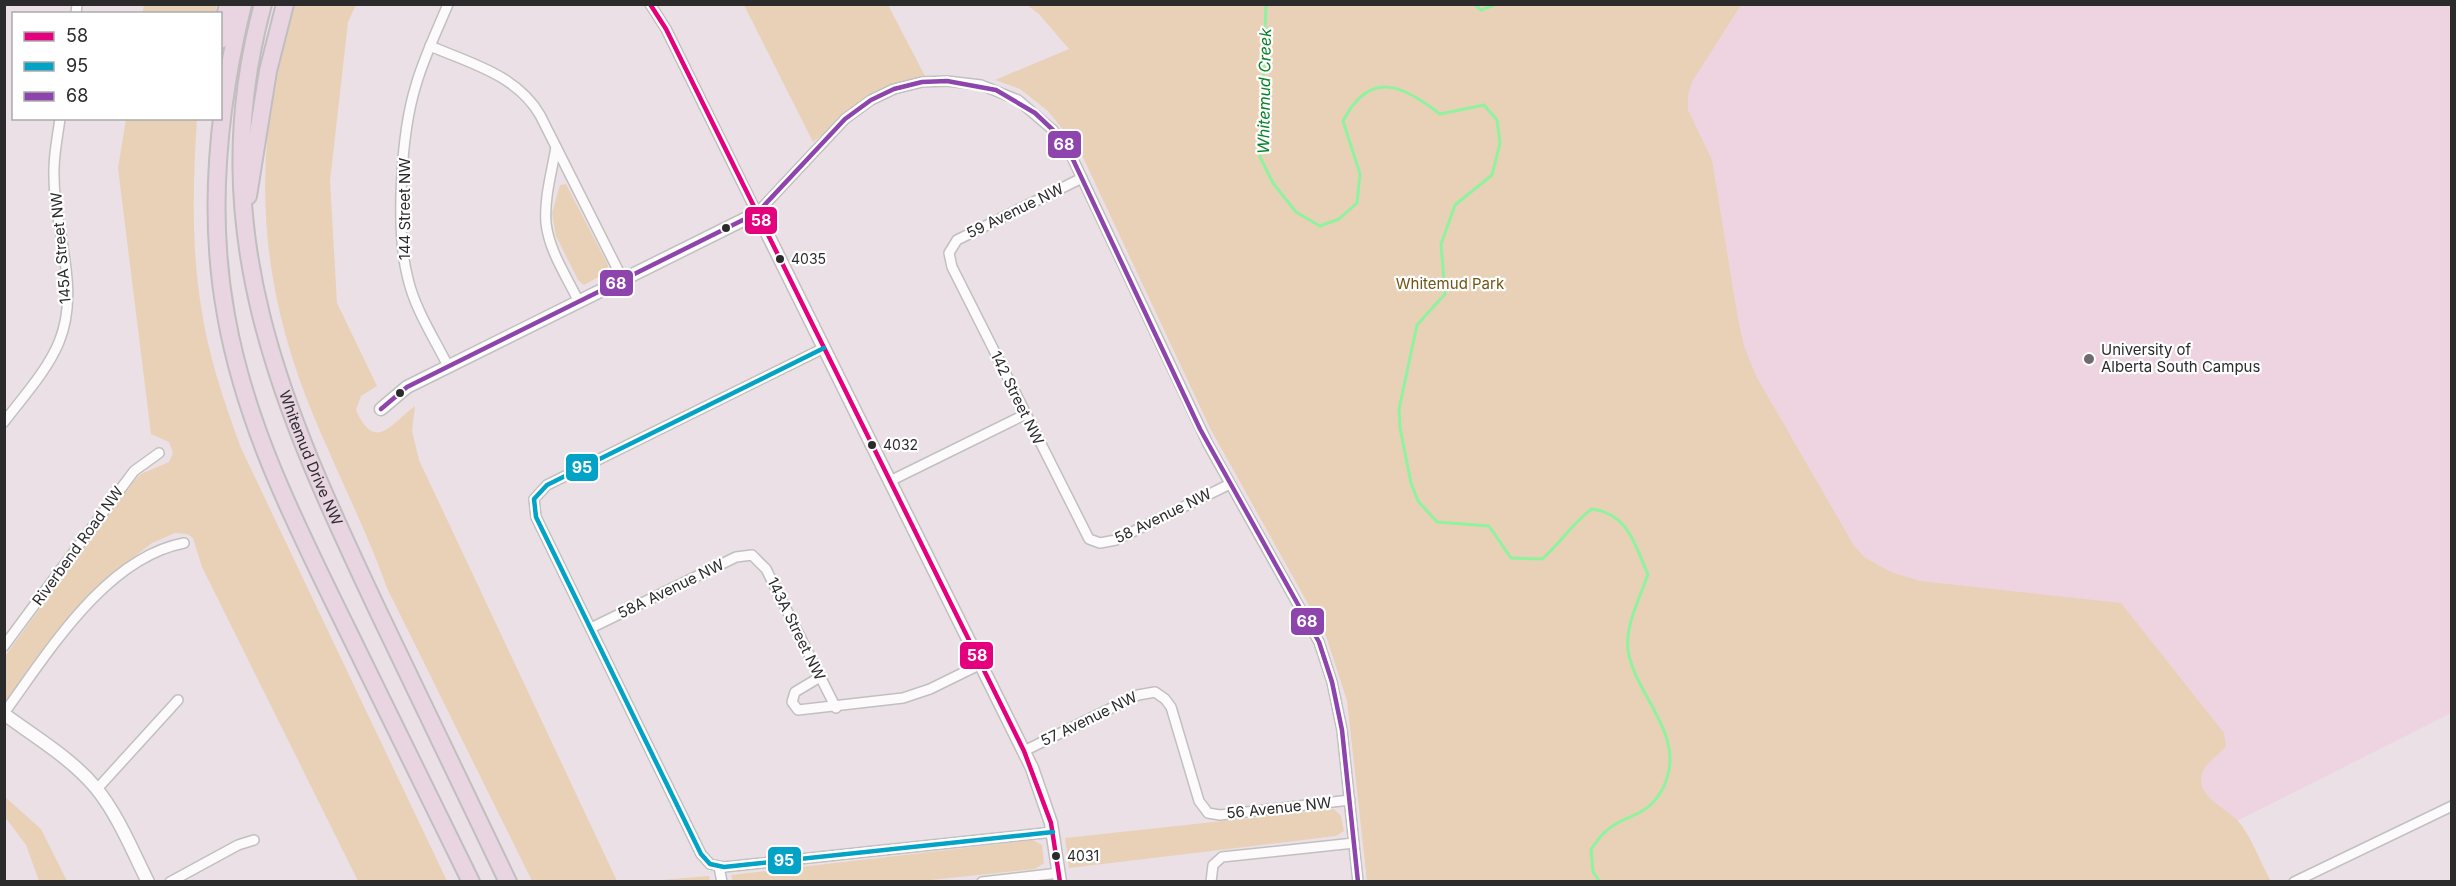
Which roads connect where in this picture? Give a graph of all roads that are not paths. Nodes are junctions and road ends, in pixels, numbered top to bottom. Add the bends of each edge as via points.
1 (228, 4) edge
2 (243, 4) edge
3 (263, 4) edge
4 (285, 4) edge
5 (448, 4) edge
6 (650, 4) edge
7 (222, 31) edge
8 (430, 46) junction
9 (222, 106) edge
10 (60, 120) edge
11 (212, 120) edge
12 (221, 120) edge
13 (556, 147) junction
14 (216, 177) junction
15 (1082, 178) junction
16 (757, 213) junction
17 (243, 223) junction
18 (951, 248) joint
19 (623, 280) junction
20 (579, 302) junction
21 (824, 348) junction
22 (448, 366) junction
23 (381, 409) dead end
24 (1026, 414) junction
25 (4, 422) edge
26 (159, 453) dead end
27 (890, 481) junction
28 (1230, 484) junction
29 (1096, 542) joint
30 (184, 543) dead end
31 (752, 555) joint
32 (591, 628) junction
33 (4, 646) edge
34 (981, 664) junction
35 (820, 677) junction
36 (416, 690) junction
37 (178, 700) dead end
38 (836, 708) junction
39 (4, 714) edge
40 (1024, 751) junction
41 (97, 789) junction
42 (1350, 800) junction
43 (2451, 806) edge
44 (1208, 813) joint
45 (1053, 832) junction
46 (254, 840) dead end
47 (1354, 843) junction
48 (719, 867) junction
49 (1059, 878) edge
50 (148, 882) edge
51 (170, 882) edge
52 (469, 882) edge
53 (508, 882) edge
54 (521, 882) edge
55 (722, 882) edge
56 (982, 882) edge
57 (1211, 882) edge
58 (1358, 882) edge
59 (2294, 882) edge

1 - 7 highway
2 - 9 highway
3 - 17 highway, Whitemud Drive NW via 244,95 240,157
4 - 17 highway via 268,71
5 - 8 street, 144 Street NW
6 - 16 street
8 - 13 street via 519,88 536,107
8 - 22 street, 144 Street NW via 410,110 404,166 403,248 410,287
10 - 25 street, 145A Street NW via 54,169 68,304 59,341
11 - 14 highway
12 - 14 highway
13 - 19 street
13 - 20 street via 546,223 554,251
14 - 52 highway via 216,240 225,314 252,416 285,499
15 - 16 street via 1068,149 1027,106 996,90 964,82 934,81 894,89 845,119
15 - 18 street, 59 Avenue NW via 962,237
15 - 28 street via 1192,413
16 - 19 street
16 - 21 street
17 - 36 highway, Whitemud Drive NW via 259,312 287,406 337,524
18 - 24 street, 142 Street NW via 952,267
19 - 20 street
20 - 22 street
21 - 27 street
21 - 32 street via 547,485 534,499 536,517
22 - 23 street via 402,390
24 - 27 street
24 - 29 street, 142 Street NW via 1082,531
26 - 33 street, Riverbend Road NW via 134,471
27 - 34 street
28 - 29 street, 58 Avenue NW via 1116,540
28 - 42 street via 1319,642 1339,711
30 - 39 street via 152,552 104,590 60,636
31 - 32 street, 58A Avenue NW via 736,556
31 - 35 street, 143A Street NW via 766,569
32 - 48 street via 701,854
34 - 38 street via 903,698
34 - 40 street
35 - 38 street, 143A Street NW
35 - 38 street via 797,690 793,705 803,712
36 - 53 highway, Whitemud Drive NW
36 - 54 highway
37 - 41 street
39 - 41 street
40 - 44 street, 57 Avenue NW via 1138,695 1155,692 1171,707 1199,801
40 - 45 street
41 - 50 street
42 - 44 street, 56 Avenue NW via 1220,815
42 - 47 street
43 - 59 street
45 - 48 street
45 - 49 street
46 - 51 street via 238,844
47 - 57 street via 1230,855 1215,862
47 - 58 street
48 - 55 street
49 - 56 street

